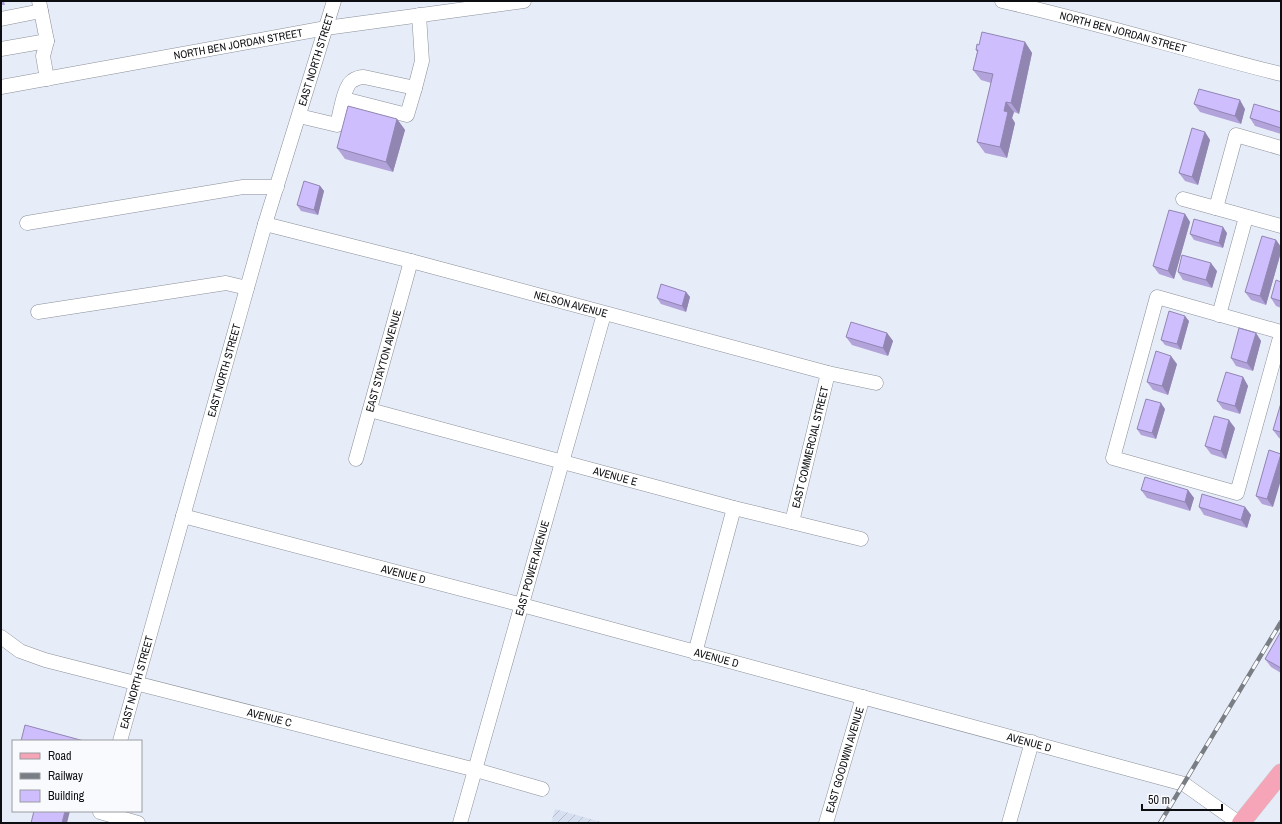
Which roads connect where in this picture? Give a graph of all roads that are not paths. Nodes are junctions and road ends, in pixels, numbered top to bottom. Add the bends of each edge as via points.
1 (334, 1) edge
2 (524, 1) edge
3 (1002, 1) edge
4 (40, 6) edge
5 (419, 15) junction
6 (1, 18) edge
7 (326, 28) junction
8 (47, 41) junction
9 (1, 49) edge
10 (1281, 74) edge
11 (47, 79) junction
12 (1, 87) edge
13 (415, 88) junction
14 (344, 99) junction
15 (299, 116) junction
16 (1281, 148) edge
17 (277, 187) junction
18 (1183, 199) dead end
19 (1216, 208) junction
20 (1246, 217) junction
21 (27, 223) dead end
22 (265, 224) junction
23 (1281, 226) edge
24 (411, 261) junction
25 (247, 288) junction
26 (38, 312) dead end
27 (604, 314) junction
28 (1219, 315) junction
29 (1281, 333) edge
30 (828, 373) junction
31 (876, 383) dead end
32 (370, 410) junction
33 (356, 459) dead end
34 (562, 462) junction
35 (734, 508) junction
36 (183, 516) junction
37 (792, 522) junction
38 (861, 540) dead end
39 (522, 605) junction
40 (1, 637) edge
41 (696, 653) junction
42 (136, 683) junction
43 (863, 697) junction
44 (120, 740) edge
45 (1032, 742) junction
46 (476, 770) junction
47 (1281, 773) edge
48 (542, 789) dead end
49 (99, 815) edge
50 (138, 823) edge
51 (460, 823) edge
52 (826, 823) edge
53 (1009, 823) edge
54 (1240, 823) edge

1 - 7 street, EAST NORTH STREET
2 - 5 street, NORTH BEN JORDAN STREET
3 - 10 street, NORTH BEN JORDAN STREET
4 - 6 street
4 - 8 street
5 - 7 street, NORTH BEN JORDAN STREET
5 - 13 street via 422,61
7 - 11 street, NORTH BEN JORDAN STREET
7 - 15 street, EAST NORTH STREET
8 - 9 street
8 - 11 street via 43,56
11 - 12 street, NORTH BEN JORDAN STREET
13 - 14 street via 364,77 357,78 347,87
13 - 14 street via 407,115
14 - 15 street via 337,125
15 - 17 street, EAST NORTH STREET
16 - 19 street via 1236,135
17 - 21 street via 243,187
17 - 22 street, EAST NORTH STREET
18 - 19 street
19 - 20 street
20 - 23 street
20 - 28 street
22 - 24 street, NELSON AVENUE
22 - 25 street, EAST NORTH STREET
24 - 27 street, NELSON AVENUE
24 - 32 street, EAST STAYTON AVENUE
25 - 26 street via 226,282
25 - 36 street, EAST NORTH STREET
27 - 30 street, NELSON AVENUE
27 - 34 street, EAST POWER AVENUE
28 - 29 street
28 - 29 street via 1157,297 1113,458 1237,493
30 - 31 street, NELSON AVENUE
30 - 37 street, EAST COMMERCIAL STREET
32 - 33 street, EAST STAYTON AVENUE
32 - 34 street, AVENUE E
34 - 35 street, AVENUE E
34 - 39 street, EAST POWER AVENUE
35 - 37 street, AVENUE E
35 - 41 street
36 - 39 street, AVENUE D
36 - 42 street, EAST NORTH STREET
37 - 38 street, AVENUE E
39 - 41 street, AVENUE D
39 - 46 street, EAST POWER AVENUE
40 - 42 street, AVENUE C via 20,651 45,660
41 - 43 street, AVENUE D
42 - 44 street, EAST NORTH STREET
42 - 46 street, AVENUE C
43 - 45 street, AVENUE D
43 - 52 street, EAST GOODWIN AVENUE
45 - 53 street
45 - 54 street, AVENUE D via 1184,784
46 - 48 street, AVENUE C
46 - 51 street, EAST POWER AVENUE
47 - 54 main road
49 - 50 street

